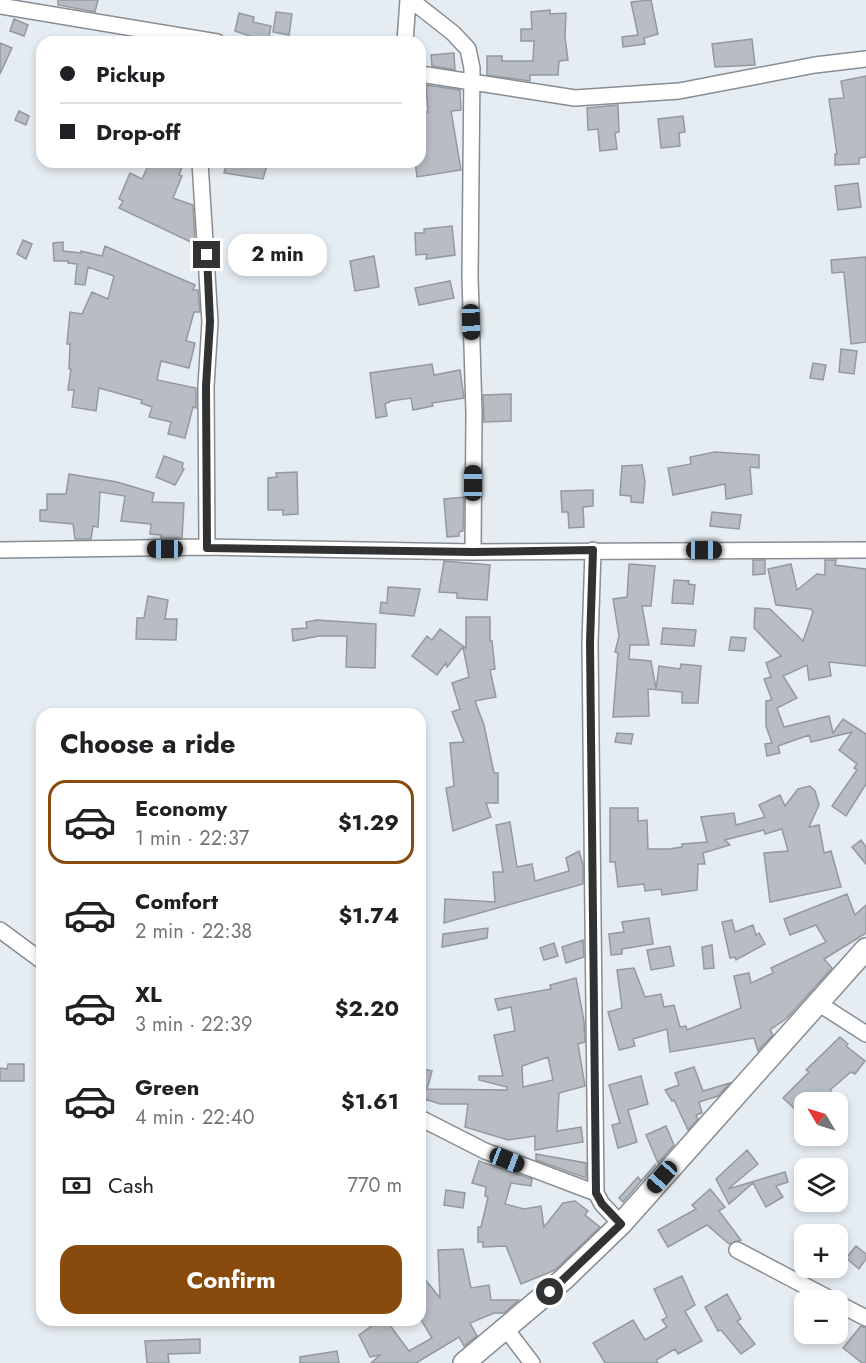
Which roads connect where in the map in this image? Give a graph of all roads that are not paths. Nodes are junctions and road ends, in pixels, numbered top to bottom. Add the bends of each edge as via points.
1 (410, 0) edge
2 (0, 6) edge
3 (169, 36) edge
4 (406, 36) edge
5 (866, 59) edge
6 (426, 75) edge
7 (472, 84) junction
8 (200, 168) edge
9 (207, 548) junction
10 (0, 550) edge
11 (593, 550) junction
12 (866, 550) edge
13 (473, 552) junction
14 (0, 930) edge
15 (866, 949) edge
16 (36, 957) edge
17 (818, 1003) junction
18 (866, 1034) edge
19 (426, 1121) edge
20 (596, 1193) junction
21 (621, 1224) junction
22 (737, 1250) dead end
23 (813, 1290) edge
24 (848, 1309) edge
25 (866, 1318) edge
26 (506, 1329) junction
27 (464, 1363) edge
28 (532, 1363) edge

1 - 4 street
1 - 7 street via 468,49
2 - 3 street
5 - 7 street via 678,92 575,98
6 - 7 street
7 - 13 street
8 - 9 street via 210,322 206,386
9 - 10 street
9 - 13 street
11 - 12 street
11 - 13 street
11 - 20 street via 590,643
14 - 16 street
15 - 17 main road
17 - 18 street
17 - 21 main road
19 - 20 street via 485,1151
20 - 21 street
21 - 26 main road
22 - 23 street
24 - 25 street
26 - 27 main road
26 - 28 street

